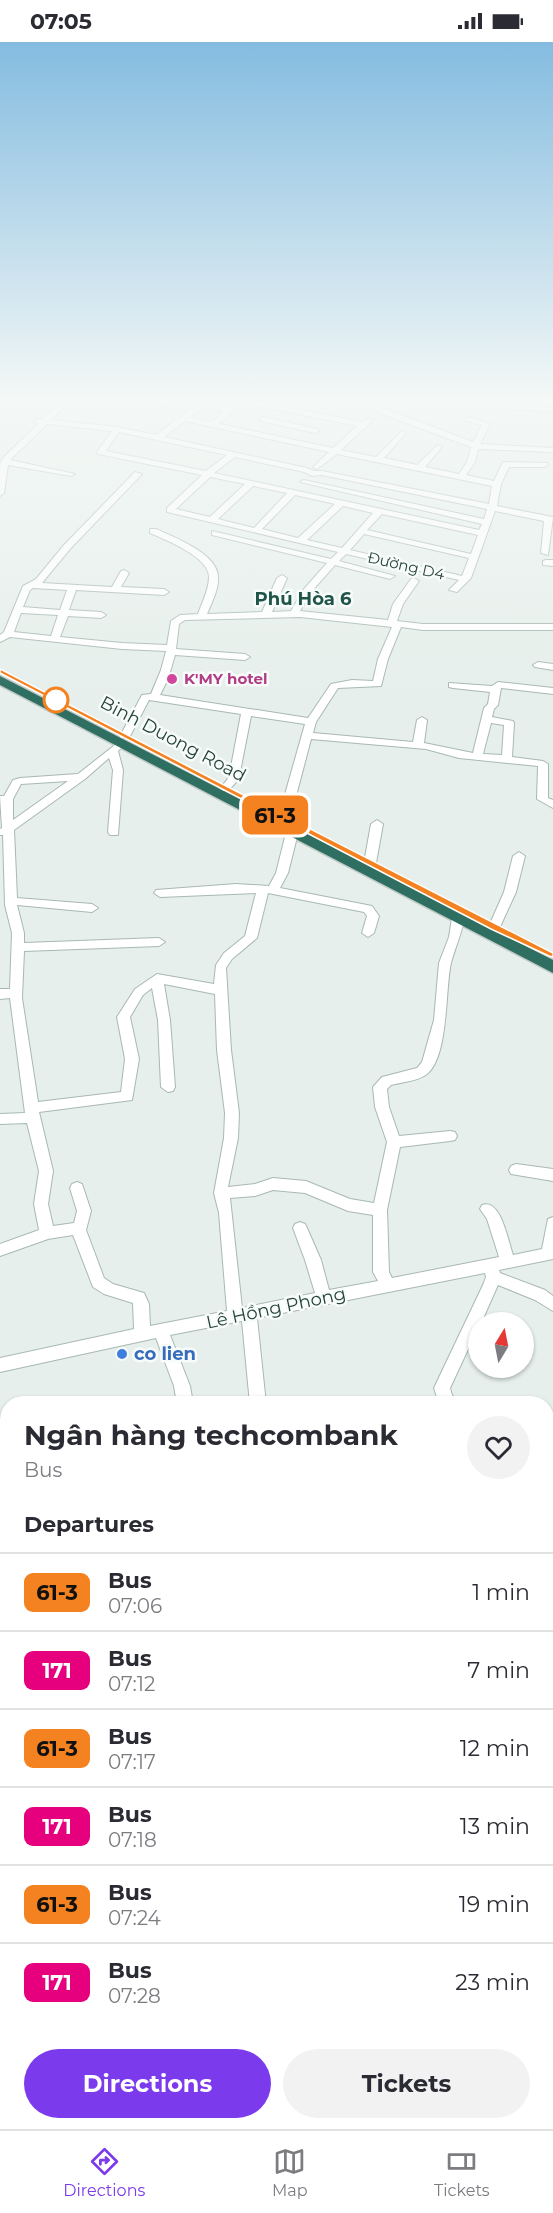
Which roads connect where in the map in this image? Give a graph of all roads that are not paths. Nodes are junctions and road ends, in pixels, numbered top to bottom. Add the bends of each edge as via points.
1 (117, 496) edge
2 (185, 496) edge
3 (237, 496) edge
4 (289, 496) edge
5 (312, 496) edge
6 (369, 496) edge
7 (433, 496) edge
8 (495, 496) edge
9 (341, 503) junction
10 (492, 509) junction
11 (378, 511) junction
12 (551, 519) edge
13 (212, 520) junction
14 (486, 522) junction
15 (153, 531) dead end
16 (256, 531) junction
17 (361, 531) junction
18 (215, 533) dead end
19 (481, 534) junction
20 (300, 541) junction
21 (343, 551) junction
22 (474, 557) junction
23 (548, 559) edge
24 (332, 563) junction
25 (124, 573) dead end
26 (390, 576) dead end
27 (282, 578) dead end
28 (465, 579) junction
29 (414, 581) dead end
30 (33, 585) junction
31 (73, 587) junction
32 (115, 590) junction
33 (454, 590) dead end
34 (164, 592) dead end
35 (18, 610) junction
36 (64, 613) junction
37 (266, 614) junction
38 (294, 614) junction
39 (102, 615) dead end
40 (202, 615) junction
41 (395, 624) junction
42 (553, 627) edge
43 (4, 637) edge
44 (55, 638) junction
45 (172, 650) junction
46 (245, 657) dead end
47 (538, 665) dead end
48 (553, 667) edge
49 (0, 671) edge
50 (0, 680) edge
51 (453, 685) dead end
52 (495, 689) junction
53 (553, 691) edge
54 (154, 698) junction
55 (247, 712) junction
56 (486, 719) junction
57 (422, 720) dead end
58 (311, 722) junction
59 (308, 736) junction
60 (119, 744) junction
61 (418, 746) junction
62 (477, 757) junction
63 (507, 759) junction
64 (81, 777) junction
65 (224, 789) junction
66 (3, 799) edge
67 (553, 805) edge
68 (377, 824) dead end
69 (288, 826) junction
70 (4, 831) edge
71 (114, 832) dead end
72 (519, 856) dead end
73 (370, 863) junction
74 (268, 890) junction
75 (160, 893) dead end
76 (11, 901) junction
77 (92, 908) dead end
78 (458, 918) junction
79 (495, 926) junction
80 (368, 933) dead end
81 (159, 942) dead end
82 (18, 948) junction
83 (553, 953) edge
84 (553, 967) edge
85 (157, 978) junction
86 (220, 990) junction
87 (16, 993) junction
88 (0, 994) edge
89 (168, 1087) dead end
90 (33, 1113) junction
91 (0, 1119) edge
92 (450, 1136) dead end
93 (394, 1142) junction
94 (516, 1170) dead end
95 (553, 1175) edge
96 (77, 1188) dead end
97 (221, 1193) junction
98 (487, 1209) dead end
99 (380, 1210) junction
100 (553, 1222) edge
101 (300, 1228) dead end
102 (79, 1230) junction
103 (47, 1233) junction
104 (0, 1250) edge
105 (551, 1254) edge
106 (508, 1263) junction
107 (492, 1271) junction
108 (388, 1286) junction
109 (324, 1298) junction
110 (553, 1304) edge
111 (242, 1315) junction
112 (161, 1331) junction
113 (142, 1334) junction
114 (0, 1365) edge
115 (183, 1396) edge
116 (257, 1396) edge
117 (444, 1396) edge

1 - 30 street
2 - 13 street, Đường D4 via 169,512
3 - 13 street
4 - 16 street
5 - 9 street
6 - 14 street
7 - 10 street
8 - 10 street
9 - 11 street
9 - 20 street
10 - 12 street
10 - 14 street
11 - 17 street
11 - 19 street
12 - 23 street
13 - 16 street, Đường D4
14 - 19 street
15 - 40 street via 178,542 211,567 214,576
16 - 20 street, Đường D4
17 - 21 street
17 - 22 street
18 - 24 street
19 - 22 street
20 - 21 street, Đường D4
21 - 24 street
21 - 28 street, Đường D4
22 - 28 street
24 - 26 street
24 - 38 street via 307,591
25 - 32 street
27 - 37 street
28 - 33 street
29 - 41 street via 398,604
30 - 31 street
30 - 35 street via 24,592
31 - 32 street
31 - 36 street
32 - 34 street
35 - 36 street
35 - 43 street
36 - 39 street
36 - 44 street
37 - 38 street
37 - 40 street
38 - 41 street
40 - 45 street via 177,619
41 - 42 street
41 - 58 street via 377,684 335,686
43 - 44 street
44 - 45 street
45 - 46 street
45 - 54 street via 167,672
47 - 48 street
49 - 60 highway, Binh Duong Road
50 - 60 highway, Binh Duong Road
51 - 52 street
52 - 53 street via 498,685
52 - 56 street via 494,705
54 - 55 street
54 - 60 street via 146,697
55 - 58 street
55 - 65 street via 235,772
56 - 62 street
56 - 63 street via 509,723
57 - 61 street
58 - 59 street
59 - 61 street
59 - 69 street
60 - 64 street
60 - 65 highway, Binh Duong Road
60 - 69 highway, Binh Duong Road
60 - 71 street
61 - 62 street
62 - 63 street
63 - 67 street via 543,764 543,799
64 - 66 street via 24,780 17,782
64 - 70 street
65 - 69 highway, Binh Duong Road
66 - 70 street
68 - 73 street
69 - 73 highway, Binh Duong Road
69 - 74 street via 282,873
69 - 78 highway, Binh Duong Road
70 - 76 street
72 - 79 street via 510,892
73 - 79 highway, Binh Duong Road
74 - 75 street
74 - 80 street via 368,909 373,916
74 - 86 street via 251,938 228,956 220,968
76 - 77 street
76 - 82 street
78 - 84 highway, Binh Duong Road
78 - 93 street via 456,937 445,963 440,1020 428,1064 421,1072 387,1081 380,1087
79 - 83 highway, Binh Duong Road
81 - 82 street
82 - 87 street
85 - 86 street
85 - 89 street via 165,1020
85 - 90 street via 139,992 123,1017 132,1059 127,1096
86 - 97 street via 232,1113
87 - 88 street
87 - 90 street
90 - 91 street
90 - 103 street via 45,1171 40,1204
92 - 93 street
93 - 99 street
94 - 95 street
96 - 102 street via 84,1211
97 - 99 street via 273,1185 306,1187 348,1205
97 - 111 street
98 - 106 street via 493,1216
99 - 108 street via 381,1272
100 - 105 street
101 - 109 street
102 - 103 street
102 - 113 street via 98,1282 139,1298
103 - 104 street
105 - 106 street, Lê Hồng Phong
106 - 107 street, Lê Hồng Phong
107 - 108 street, Lê Hồng Phong
107 - 110 street
107 - 117 street
108 - 109 street, Lê Hồng Phong
109 - 111 street, Lê Hồng Phong
111 - 112 street, Lê Hồng Phong
111 - 116 street
112 - 113 street, Lê Hồng Phong
112 - 115 street
113 - 114 street, Lê Hồng Phong

